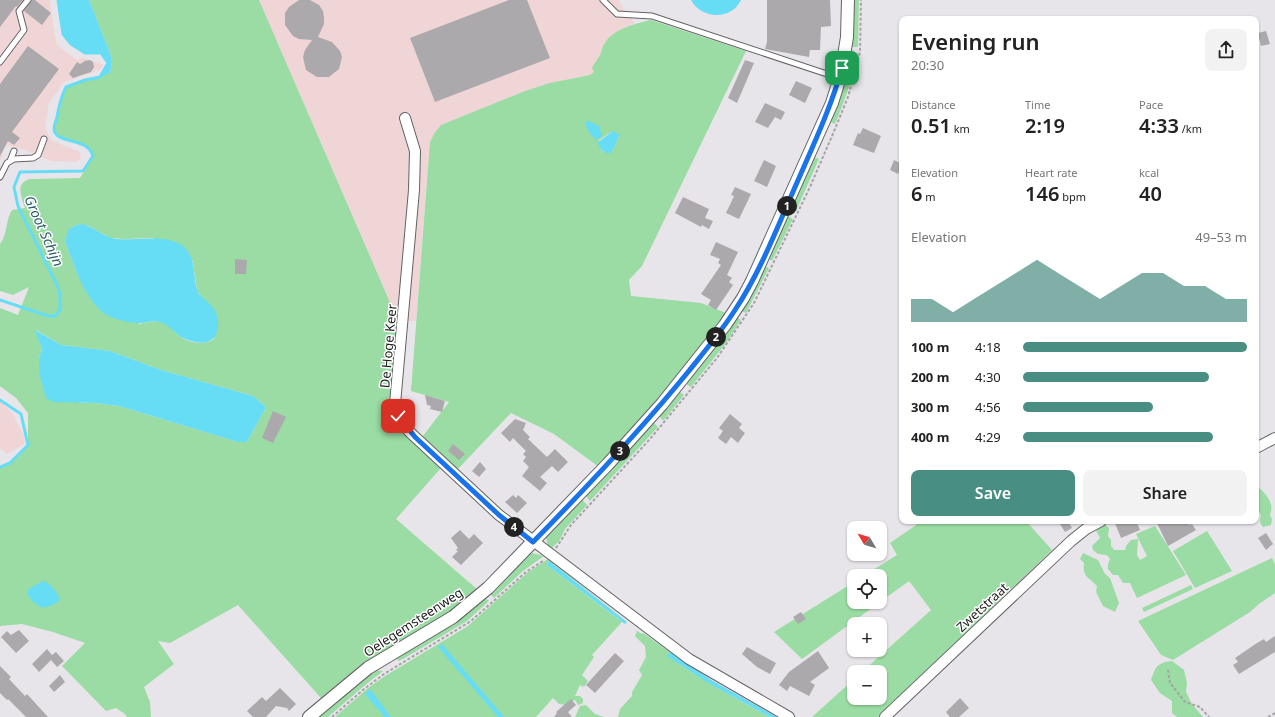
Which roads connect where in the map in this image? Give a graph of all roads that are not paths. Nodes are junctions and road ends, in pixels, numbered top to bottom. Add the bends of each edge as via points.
1 (28, 0) edge
2 (603, 0) edge
3 (848, 0) edge
4 (0, 62) edge
5 (840, 78) junction
6 (405, 118) dead end
7 (44, 139) dead end
8 (14, 150) dead end
9 (10, 161) junction
10 (0, 177) edge
11 (1275, 438) edge
12 (1259, 446) edge
13 (1095, 524) edge
14 (533, 542) junction
15 (309, 717) edge
16 (789, 717) edge
17 (885, 717) edge

1 - 4 lane via 19,11 24,30
2 - 5 lane via 617,14 652,16
3 - 5 street, Oelegemsteenweg via 847,37
5 - 14 street, Oelegemsteenweg via 832,103 781,220 735,311 649,419
6 - 14 street, De Hoge Keer via 415,151 414,190 396,410 402,423 415,437 499,515
7 - 9 lane via 38,155 33,158 14,158
8 - 9 lane
9 - 10 lane
11 - 12 street
13 - 17 street, Zwetstraat via 1071,541
14 - 15 street, Oelegemsteenweg via 488,588 453,617 368,668
14 - 16 street, De Hoge Keer via 689,659

